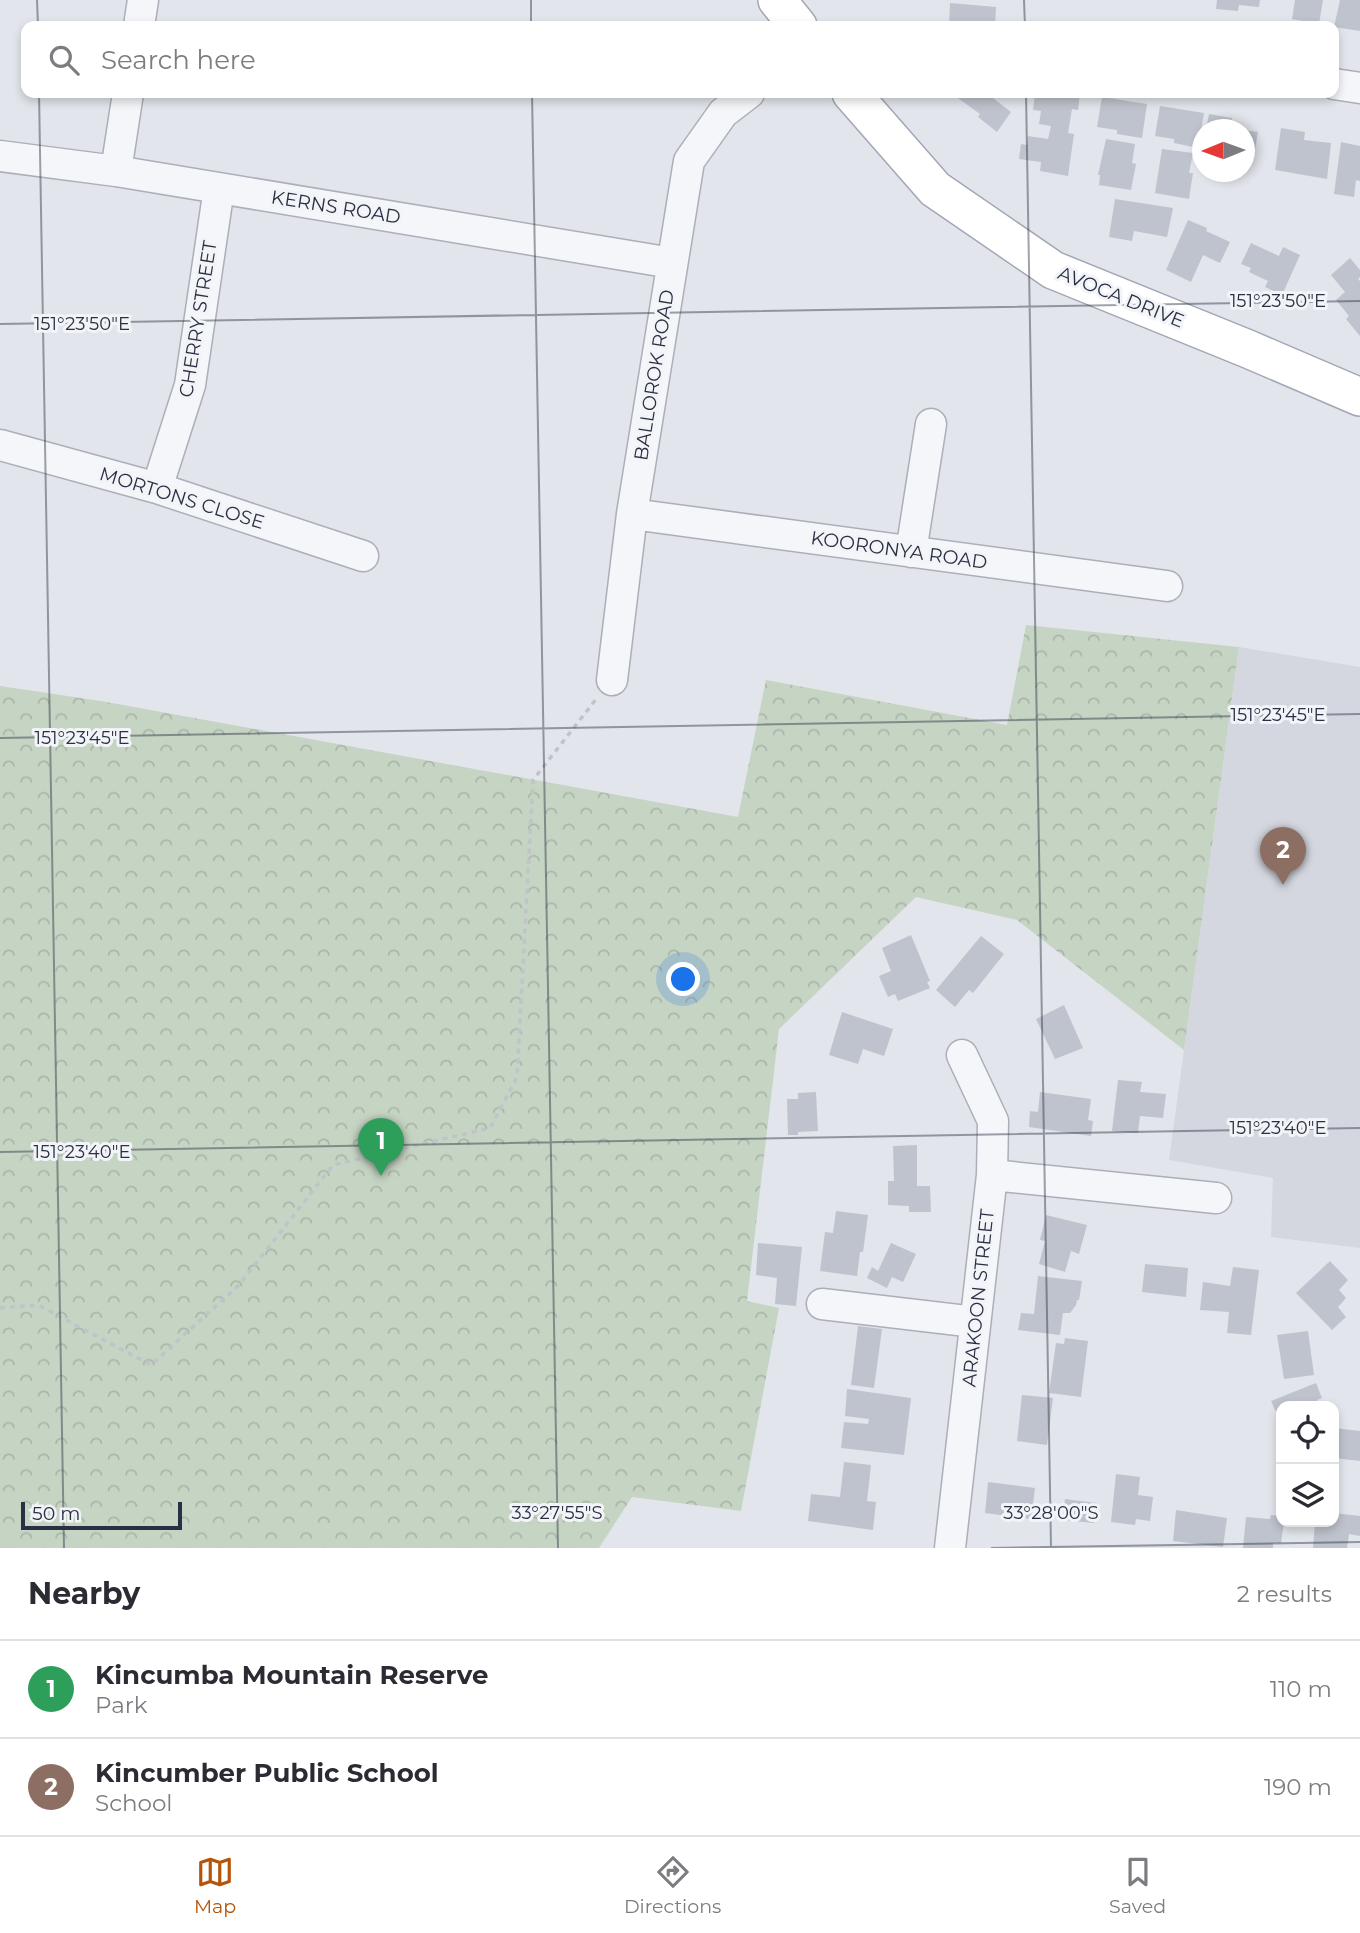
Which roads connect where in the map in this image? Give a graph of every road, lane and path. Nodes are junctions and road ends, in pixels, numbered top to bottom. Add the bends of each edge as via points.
1 (143, 0) edge
2 (777, 0) edge
3 (140, 21) edge
4 (794, 21) edge
5 (1339, 85) edge
6 (1360, 88) edge
7 (127, 98) edge
8 (742, 98) edge
9 (855, 98) edge
10 (0, 156) edge
11 (116, 171) junction
12 (219, 188) junction
13 (672, 263) junction
14 (1360, 397) edge
15 (931, 424) dead end
16 (0, 445) edge
17 (157, 488) junction
18 (632, 514) junction
19 (911, 552) junction
20 (363, 556) dead end
21 (1167, 586) dead end
22 (612, 680) joint
23 (962, 1055) dead end
24 (992, 1175) junction
25 (1216, 1198) dead end
26 (822, 1304) dead end
27 (0, 1308) edge
28 (975, 1322) junction
29 (950, 1548) edge

1 - 3 street
2 - 4 main road
5 - 6 street
7 - 11 street
8 - 13 street, BALLOROK ROAD via 723,113 688,161
9 - 14 main road, AVOCA DRIVE via 935,189 1053,270
10 - 11 street, KERNS ROAD
11 - 12 street, KERNS ROAD
12 - 13 street, KERNS ROAD
12 - 17 street, CHERRY STREET via 190,385
13 - 18 street, BALLOROK ROAD
15 - 19 street
16 - 17 street, MORTONS CLOSE
17 - 20 street, MORTONS CLOSE
18 - 19 street, KOORONYA ROAD
18 - 22 street, BALLOROK ROAD
19 - 21 street, KOORONYA ROAD
22 - 27 path via 533,779 517,1077 490,1128 333,1165 240,1285 151,1365 38,1306
23 - 24 street, ARAKOON STREET via 993,1121
24 - 25 street
24 - 28 street, ARAKOON STREET
26 - 28 street
28 - 29 street, ARAKOON STREET

